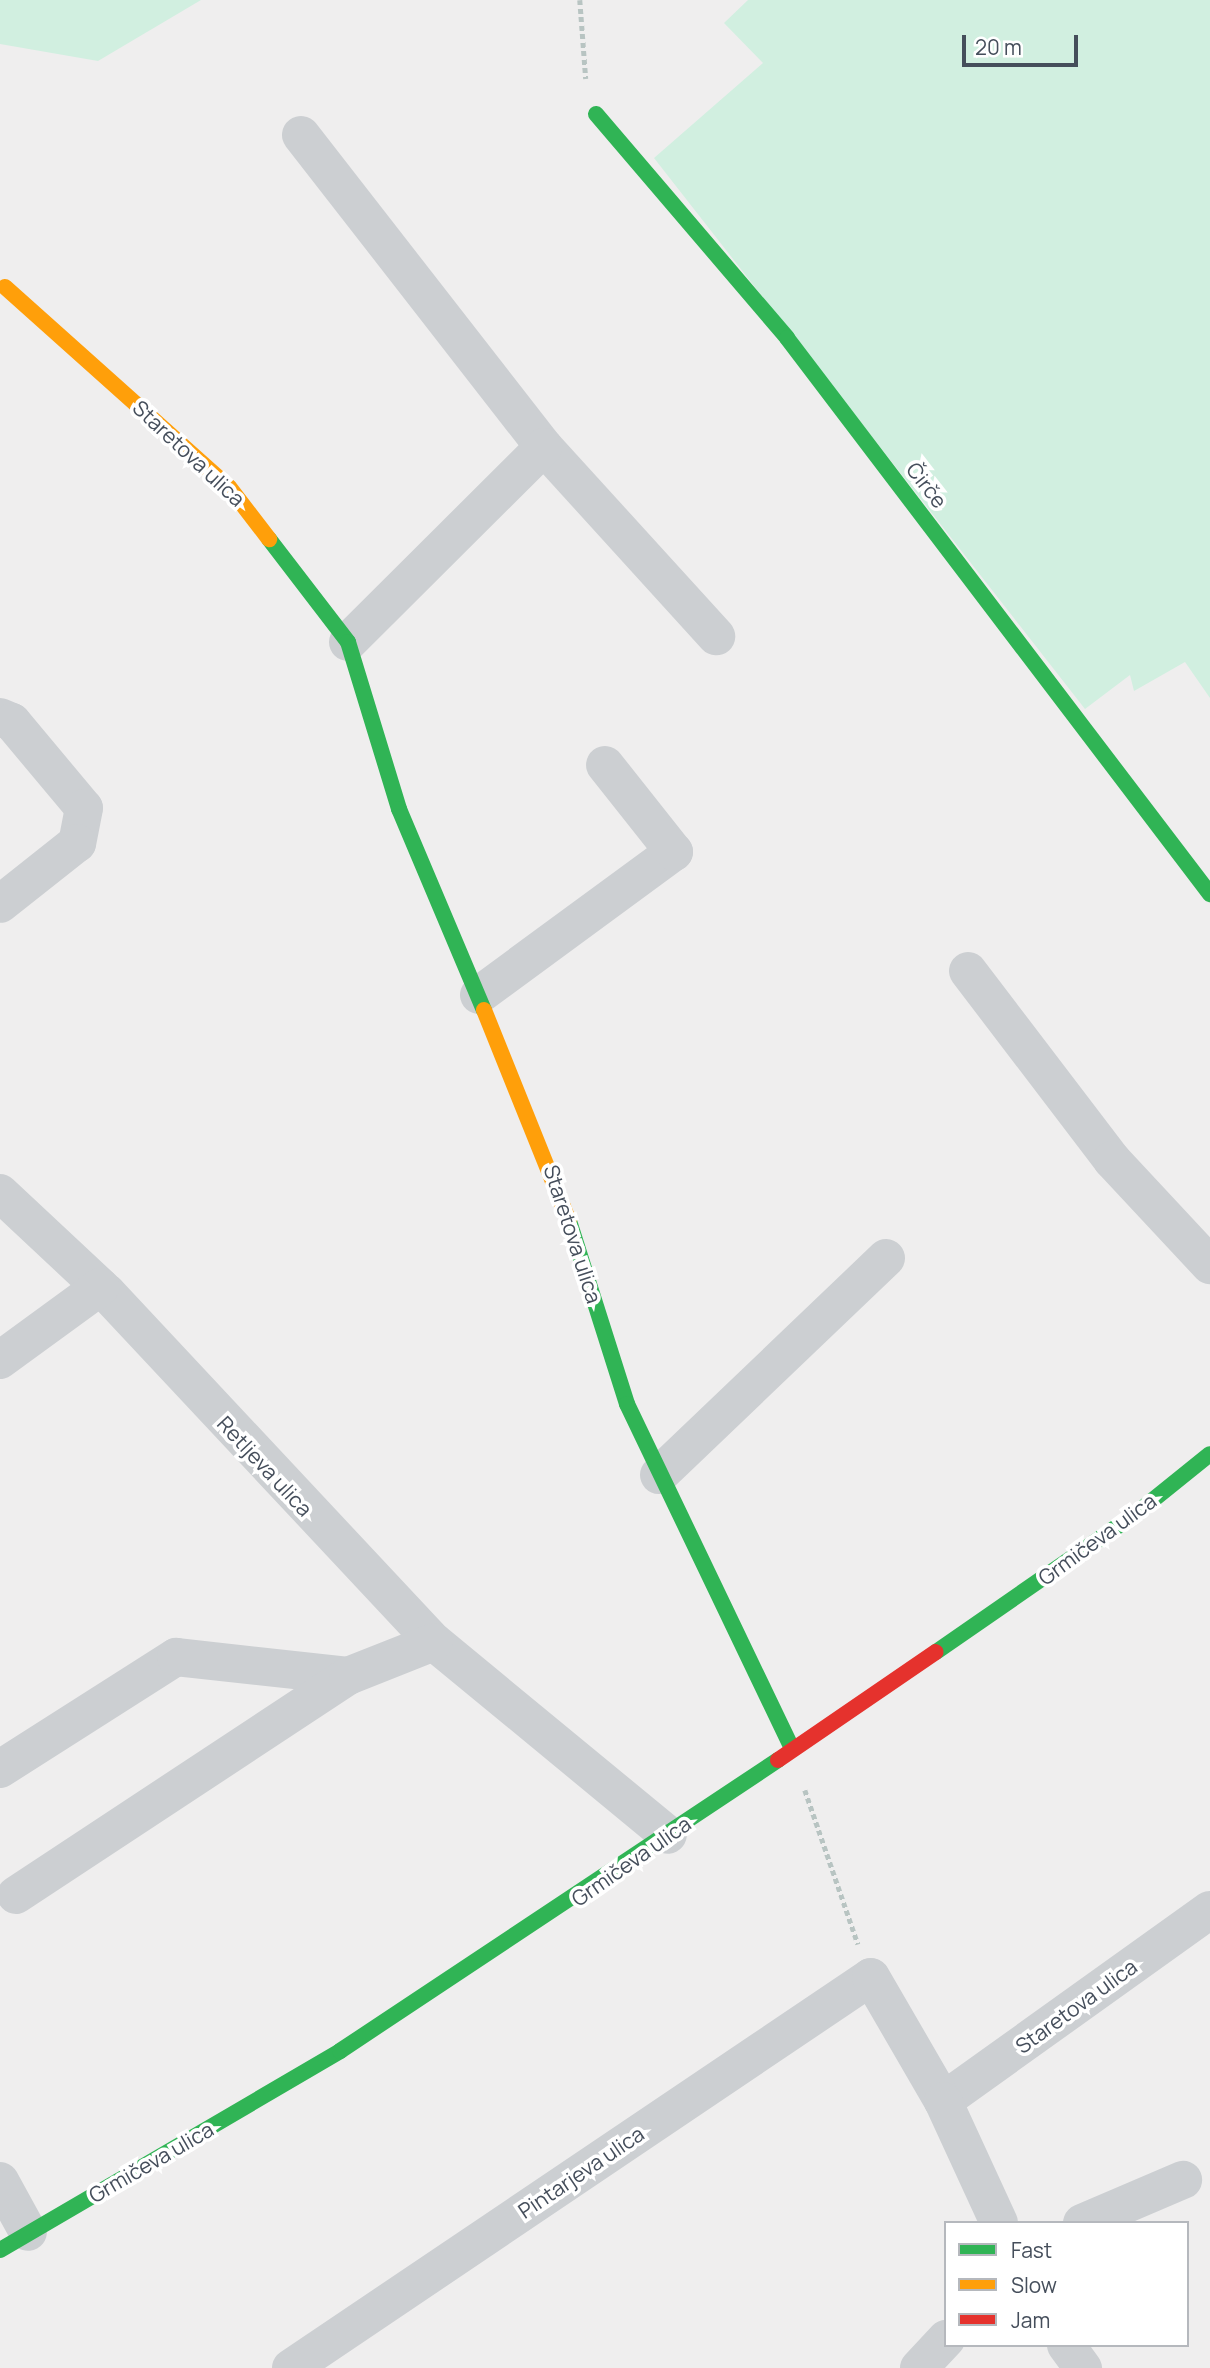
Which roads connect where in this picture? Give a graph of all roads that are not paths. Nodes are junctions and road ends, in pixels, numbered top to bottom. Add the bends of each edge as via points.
1 (596, 114) road end
2 (302, 135) dead end
3 (5, 287) dead end
4 (544, 447) junction
5 (716, 636) dead end
6 (348, 642) junction
7 (0, 717) edge
8 (605, 765) dead end
9 (1210, 894) edge
10 (0, 904) edge
11 (968, 971) dead end
12 (479, 995) junction
13 (0, 1193) edge
14 (886, 1258) dead end
15 (1210, 1265) edge
16 (100, 1287) junction
17 (0, 1360) edge
18 (1210, 1454) edge
19 (659, 1475) junction
20 (434, 1642) junction
21 (348, 1676) junction
22 (792, 1749) junction
23 (0, 1769) edge
24 (668, 1835) junction
25 (16, 1895) dead end
26 (1210, 1910) edge
27 (943, 2101) junction
28 (1183, 2180) dead end
29 (0, 2181) edge
30 (998, 2221) edge
31 (1087, 2221) edge
32 (14, 2241) edge
33 (944, 2341) edge
34 (1067, 2347) edge
35 (291, 2368) edge
36 (919, 2368) edge
37 (1083, 2368) edge

1 - 9 street, Čirče via 787,338
2 - 4 street
3 - 6 street, Staretova ulica via 229,487
4 - 5 street
4 - 6 street
6 - 12 street, Staretova ulica via 399,809
7 - 10 street via 12,722 84,808 77,843
8 - 12 street via 674,852
11 - 15 street via 1112,1160
12 - 19 street, Staretova ulica via 556,1178 627,1404
13 - 16 street, Retljeva ulica
14 - 19 street
16 - 17 street
16 - 20 street, Retljeva ulica
18 - 22 street, Grmičeva ulica via 1138,1512
19 - 22 street, Staretova ulica
20 - 21 street
20 - 24 street, Retljeva ulica
21 - 23 street via 176,1657
21 - 25 street
22 - 24 street, Grmičeva ulica
24 - 32 street, Grmičeva ulica via 340,2051
26 - 27 street, Staretova ulica
27 - 30 street
27 - 35 street, Pintarjeva ulica via 871,1977
28 - 31 street
29 - 32 street, Grmičeva ulica
33 - 36 street
34 - 37 street

